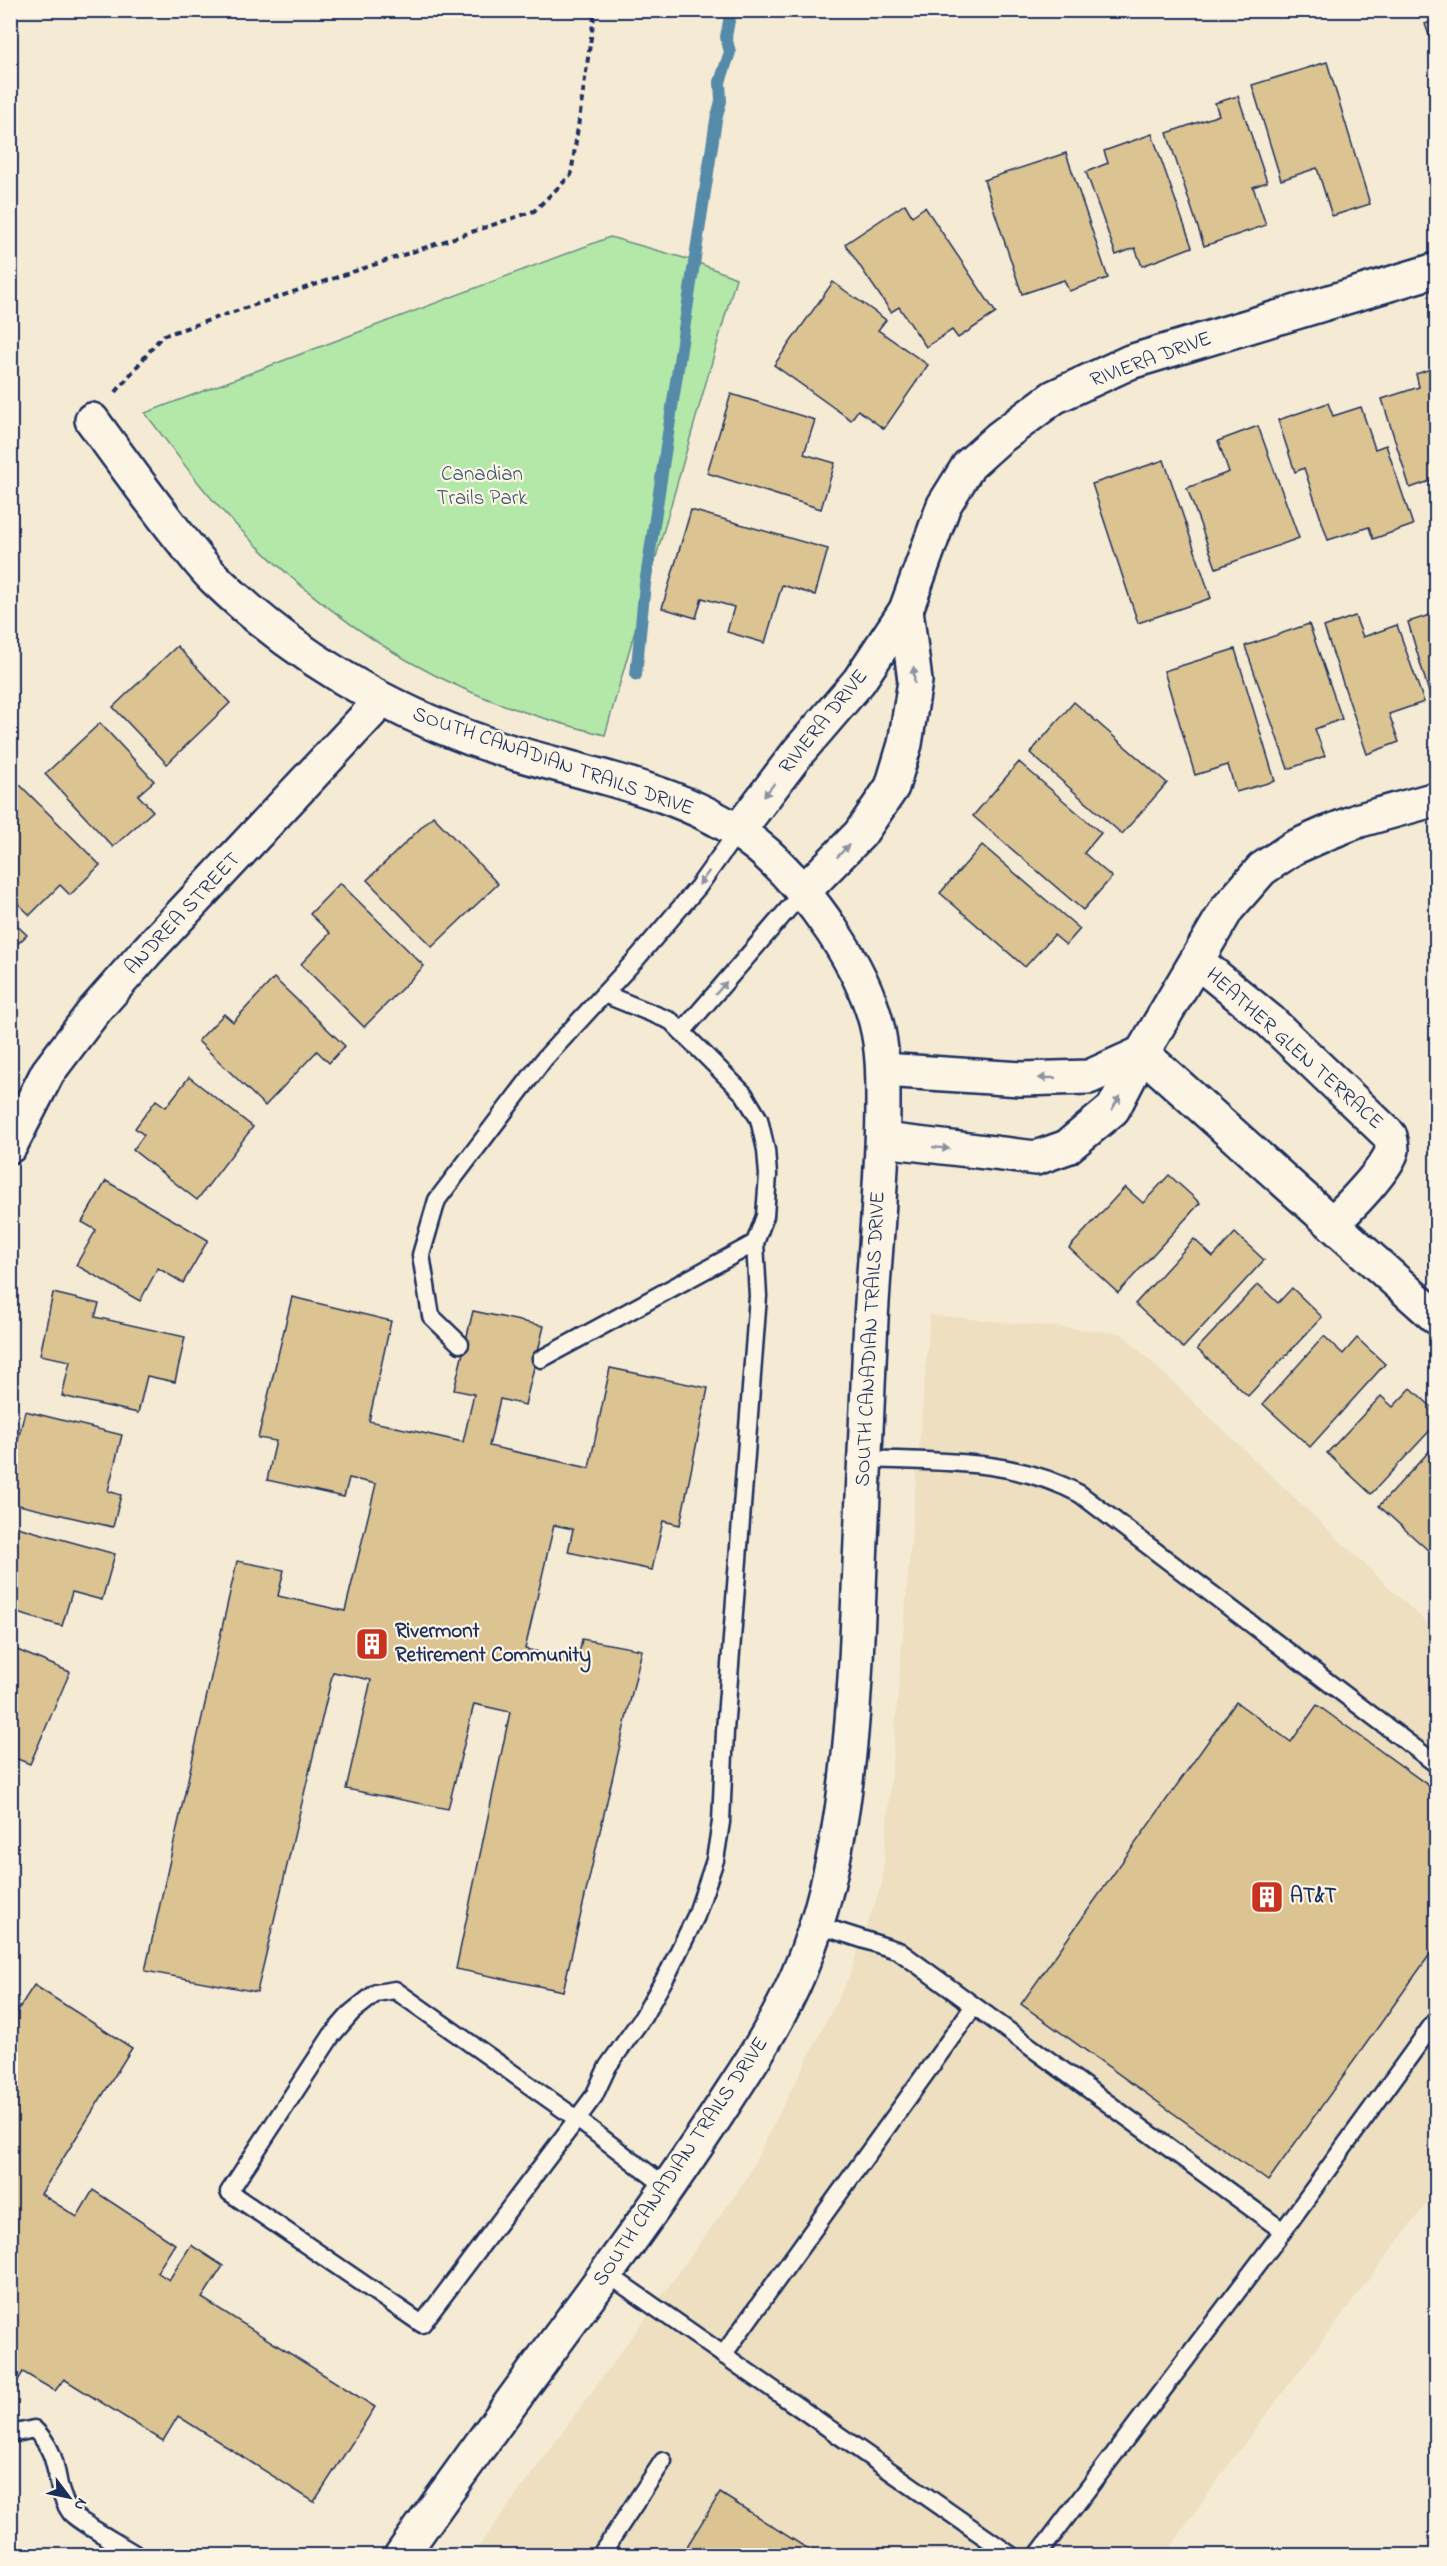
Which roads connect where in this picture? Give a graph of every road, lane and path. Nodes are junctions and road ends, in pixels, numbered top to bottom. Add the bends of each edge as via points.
1 (595, 10) edge
2 (1437, 270) edge
3 (92, 420) joint
4 (906, 610) junction
5 (381, 701) junction
6 (1437, 799) edge
7 (738, 831) junction
8 (802, 893) junction
9 (1197, 961) junction
10 (604, 994) junction
11 (682, 1032) junction
12 (1142, 1053) junction
13 (883, 1070) junction
14 (883, 1140) junction
15 (10, 1146) edge
16 (1332, 1223) junction
17 (755, 1243) junction
18 (1437, 1317) edge
19 (460, 1344) dead end
20 (541, 1359) dead end
21 (864, 1459) junction
22 (1437, 1764) edge
23 (818, 1925) junction
24 (974, 2006) junction
25 (1437, 2020) edge
26 (577, 2120) junction
27 (668, 2188) junction
28 (1283, 2231) junction
29 (606, 2273) junction
30 (723, 2355) junction
31 (16, 2433) dead end
32 (663, 2461) dead end
33 (138, 2556) edge
34 (401, 2556) edge
35 (600, 2556) edge
36 (1012, 2556) edge
37 (1037, 2556) edge

1 - 3 path via 571,176 534,211 162,336
2 - 4 street, RIVIERA DRIVE via 1130,363 1054,397 969,465 944,505
3 - 5 street, SOUTH CANADIAN TRAILS DRIVE via 213,578 316,662
4 -> 7 street, RIVIERA DRIVE via 859,681
8 -> 4 street, RIVIERA DRIVE via 860,834 892,787 905,744 915,681
5 - 7 street, SOUTH CANADIAN TRAILS DRIVE via 437,727 651,792
5 - 15 street, ANDREA STREET via 95,1010 48,1072
6 - 9 street via 1360,820 1285,853 1262,869 1227,909
7 - 8 street, SOUTH CANADIAN TRAILS DRIVE via 770,856
7 -> 10 lane via 698,886
11 -> 8 lane
8 - 13 street, SOUTH CANADIAN TRAILS DRIVE via 843,946 862,984 876,1022
9 - 12 street
9 - 16 street, HEATHER GLEN TERRACE via 1270,1021 1390,1136 1392,1150 1384,1164
10 - 11 lane via 671,1021
10 - 19 lane via 545,1058 437,1200 421,1255 431,1316
11 - 17 lane via 744,1094 759,1119 768,1175 765,1215
12 -> 13 street via 1089,1077 1022,1079
14 -> 12 street via 1036,1158 1067,1147 1113,1109
12 - 16 street
13 - 14 street, SOUTH CANADIAN TRAILS DRIVE
14 - 21 street, SOUTH CANADIAN TRAILS DRIVE
16 - 18 street
17 - 20 lane
17 - 26 lane via 758,1296 724,1731 722,1822 715,1860 696,1916 669,1971
21 - 22 lane via 966,1462 1054,1480 1080,1494
21 - 23 street, SOUTH CANADIAN TRAILS DRIVE via 856,1679 837,1836
23 - 24 lane via 899,1951
23 - 27 street, SOUTH CANADIAN TRAILS DRIVE via 773,2027
24 - 28 lane
24 - 30 lane
25 - 28 lane
26 - 26 lane via 395,1990 376,1994 352,2012 332,2035 229,2192 422,2324
26 - 27 lane
27 - 29 street, SOUTH CANADIAN TRAILS DRIVE
28 - 37 lane
29 - 30 lane
29 - 34 street, SOUTH CANADIAN TRAILS DRIVE
30 - 36 lane
31 - 33 lane via 34,2429 46,2441 56,2464 61,2495 72,2515
32 - 35 lane

